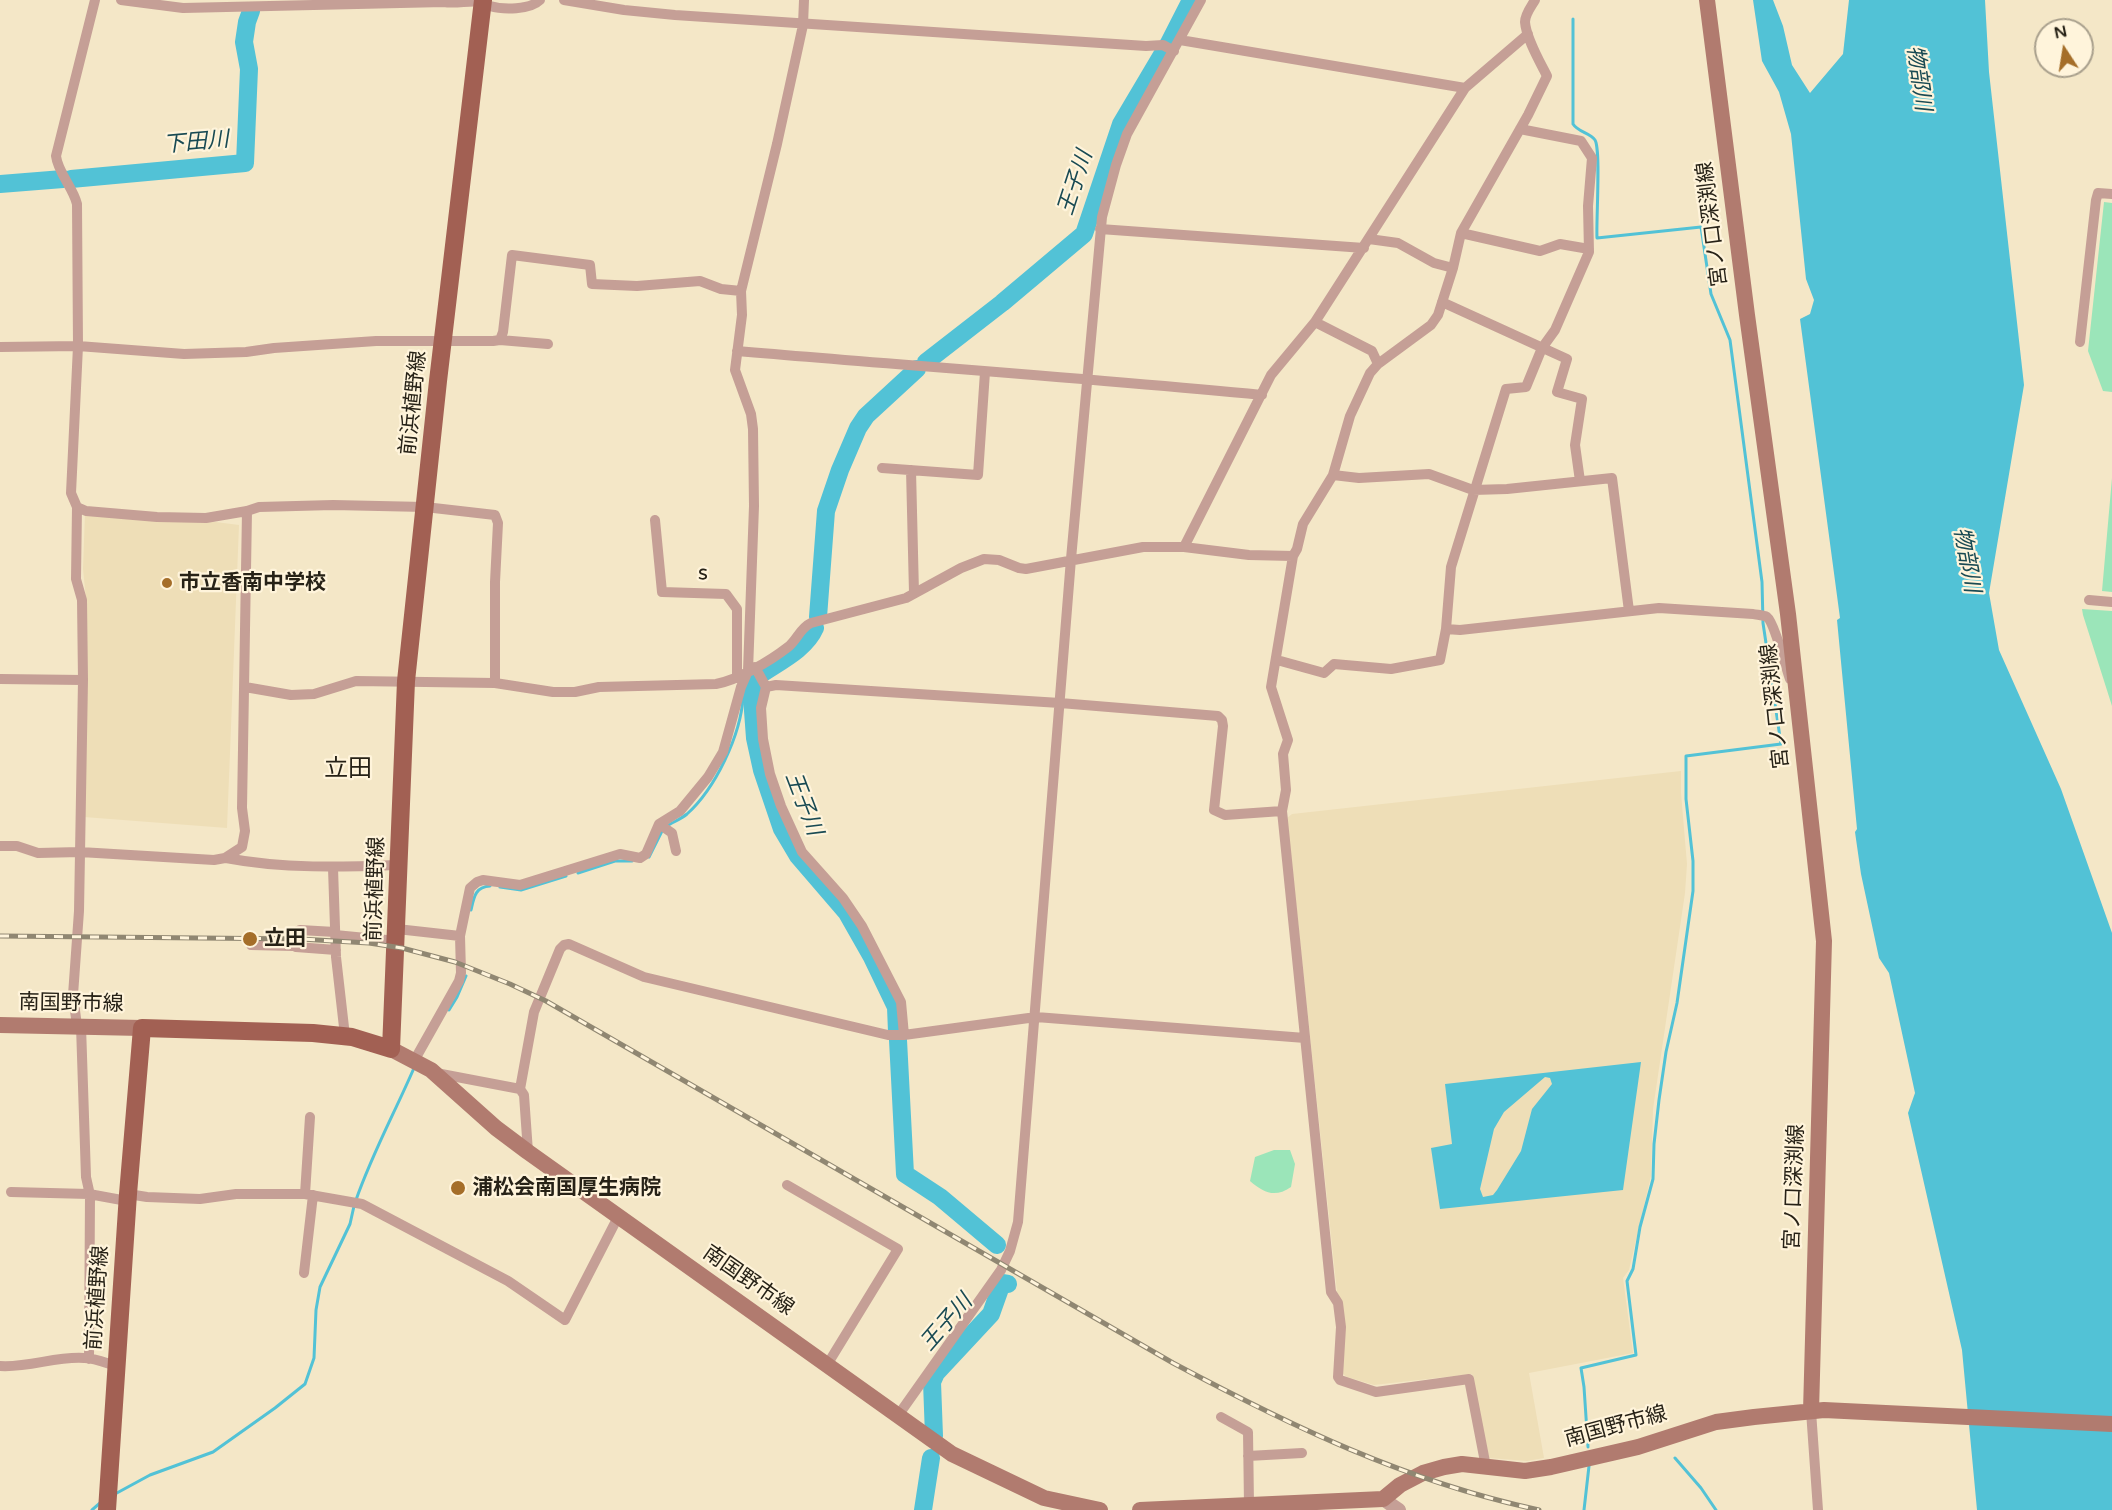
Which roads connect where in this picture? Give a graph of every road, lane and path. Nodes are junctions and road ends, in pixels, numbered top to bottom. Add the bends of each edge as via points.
1 (95, 0) edge
2 (121, 0) edge
3 (540, 0) edge
4 (564, 0) edge
5 (804, 0) edge
6 (1201, 0) edge
7 (1535, 0) edge
8 (1707, 0) edge
9 (483, 1) edge
10 (802, 25) junction
11 (1528, 34) junction
12 (1180, 40) junction
13 (1168, 48) junction
14 (1465, 88) junction
15 (1520, 129) junction
16 (2112, 194) edge
17 (1100, 229) junction
18 (1461, 233) junction
19 (1366, 244) junction
20 (1589, 249) junction
21 (1453, 268) junction
22 (741, 291) junction
23 (1442, 302) junction
24 (1315, 322) junction
25 (500, 340) junction
26 (443, 341) junction
27 (2080, 342) dead end
28 (548, 344) dead end
29 (78, 346) junction
30 (0, 347) edge
31 (1542, 348) junction
32 (737, 351) junction
33 (1378, 364) junction
34 (985, 372) junction
35 (1087, 378) junction
36 (1262, 394) junction
37 (882, 468) dead end
38 (911, 470) junction
39 (1333, 475) junction
40 (1580, 481) junction
41 (1473, 490) junction
42 (77, 507) junction
43 (425, 507) junction
44 (247, 511) junction
45 (655, 520) dead end
46 (1184, 548) junction
47 (1293, 556) junction
48 (1071, 559) junction
49 (914, 593) junction
50 (2090, 600) dead end
51 (2112, 602) edge
52 (1629, 611) junction
53 (1446, 629) junction
54 (1277, 660) junction
55 (752, 669) junction
56 (737, 678) junction
57 (0, 679) edge
58 (83, 680) junction
59 (406, 681) junction
60 (495, 683) junction
61 (245, 687) junction
62 (766, 687) junction
63 (1797, 701) junction
64 (1060, 703) junction
65 (1282, 811) junction
66 (659, 824) junction
67 (0, 846) edge
68 (676, 850) dead end
69 (80, 852) junction
70 (225, 858) junction
71 (400, 865) junction
72 (333, 868) junction
73 (335, 933) junction
74 (397, 935) junction
75 (460, 936) junction
76 (251, 945) dead end
77 (293, 946) junction
78 (336, 950) junction
79 (1035, 1017) junction
80 (0, 1025) edge
81 (79, 1026) junction
82 (142, 1028) junction
83 (904, 1035) junction
84 (345, 1036) junction
85 (1305, 1038) junction
86 (392, 1049) junction
87 (414, 1061) junction
88 (436, 1073) junction
89 (520, 1089) junction
90 (310, 1117) dead end
91 (528, 1152) junction
92 (787, 1185) dead end
93 (12, 1192) dead end
94 (90, 1195) junction
95 (309, 1195) junction
96 (128, 1197) junction
97 (618, 1217) junction
98 (304, 1273) dead end
99 (89, 1359) junction
100 (827, 1365) junction
101 (0, 1366) edge
102 (116, 1366) junction
103 (1818, 1411) junction
104 (897, 1417) junction
105 (1221, 1417) dead end
106 (2112, 1424) edge
107 (1302, 1453) dead end
108 (1248, 1456) junction
109 (1486, 1467) junction
110 (1249, 1505) junction
111 (1381, 1505) edge
112 (106, 1510) edge
113 (1100, 1510) edge
114 (1140, 1510) edge
115 (1399, 1510) edge
116 (1818, 1510) edge

1 - 29 street via 56,156 77,204
2 - 9 street via 183,8
3 - 9 street via 516,7 489,6
4 - 10 street via 644,12
5 - 10 street
6 - 12 street
7 - 11 street via 1525,22
8 - 63 main road, 宮ノ口深渕線
9 - 26 main road, 前浜植野線
10 - 13 street
10 - 22 street
11 - 14 street
11 - 15 street via 1547,76
12 - 13 street
12 - 14 street
13 - 17 street via 1123,145
14 - 19 street
15 - 18 street
15 - 20 street via 1581,141 1592,158
16 - 27 street via 2098,193 2096,200
17 - 19 street
17 - 35 street
18 - 20 street via 1540,251 1560,244
18 - 21 street
19 - 21 street via 1398,243 1434,263
19 - 24 street
20 - 31 street via 1555,330
21 - 23 street
22 - 25 street via 700,281 637,286 592,284 590,265 512,255
22 - 32 street
23 - 31 street
23 - 33 street via 1431,326
24 - 33 street via 1372,351
24 - 36 street via 1271,375
25 - 26 street
25 - 28 street
26 - 29 street via 376,341 195,354
26 - 43 main road, 前浜植野線
29 - 30 street
29 - 42 street via 71,493
31 - 40 street via 1567,358 1557,392 1582,399 1575,445
31 - 41 street via 1526,387 1506,389
32 - 34 street
32 - 55 street via 735,369 753,429 749,603
33 - 39 street via 1350,416
34 - 35 street
34 - 38 street via 978,475
35 - 36 street
35 - 48 street
36 - 46 street
37 - 38 street
38 - 49 street
39 - 41 street via 1359,478 1429,474
39 - 47 street via 1303,524
40 - 41 street
40 - 52 street via 1612,478
41 - 53 street via 1451,567
42 - 44 street via 157,517 206,518
42 - 58 street via 76,579 82,600
43 - 44 street via 333,505 259,507
43 - 59 main road, 前浜植野線
43 - 60 street via 495,515 497,519
44 - 61 street
45 - 56 street, s via 662,592 726,594 737,609
46 - 47 street
46 - 48 street via 1143,547
47 - 54 street
48 - 49 street via 1026,568 984,560
48 - 64 street
49 - 55 street via 811,623 790,646
50 - 51 street
52 - 53 street
52 - 63 street via 1659,608 1763,616 1776,631
53 - 54 street via 1440,660 1391,669 1334,664 1324,673
54 - 65 street via 1271,687 1288,740 1283,754 1286,790
55 - 56 street
55 - 62 street
55 - 66 street via 741,687 723,752 708,777 680,811
56 - 60 street via 716,684 599,687 574,692
57 - 58 street
58 - 69 street
59 - 60 street
59 - 61 street via 356,681 314,694 291,695
59 - 71 main road, 前浜植野線
61 - 70 street via 244,841 242,848
62 - 64 street
62 - 83 street via 761,708 763,739 781,806 802,852 862,926 901,1002
63 - 103 main road, 宮ノ口深渕線 via 1824,941
64 - 65 street via 1218,716 1222,726 1214,810 1225,815
64 - 79 street
65 - 85 street
66 - 68 street via 672,833
66 - 75 street via 646,854 640,858 620,854 520,885 477,882 470,888
67 - 69 street via 17,846 38,853
69 - 70 street
69 - 81 street via 73,996
70 - 72 street
71 - 72 street
71 - 74 main road, 前浜植野線
72 - 73 street
73 - 74 street
73 - 77 street via 295,932
73 - 78 street
74 - 75 street
74 - 86 main road, 前浜植野線
75 - 87 street via 459,981
76 - 77 street
77 - 78 street
78 - 84 street
79 - 83 street
79 - 85 street
79 - 104 street via 1021,1210 1011,1251
80 - 81 main road, 南国野市線
81 - 82 main road, 南国野市線
81 - 94 street
82 - 84 main road
82 - 96 main road, 前浜植野線
83 - 89 street via 888,1035 644,977 569,944 560,950 534,1012
84 - 86 main road
85 - 109 street via 1331,1292 1338,1303 1340,1319 1338,1379 1376,1392 1469,1379
86 - 87 main road, 南国野市線
87 - 88 main road, 南国野市線
88 - 89 street
88 - 91 main road, 南国野市線
89 - 91 street via 524,1095
90 - 95 street
91 - 97 main road, 南国野市線
92 - 100 street via 898,1249
93 - 94 street
94 - 96 street
94 - 99 street
95 - 96 street via 236,1194 200,1200
95 - 97 street via 362,1204 508,1281 565,1320
95 - 98 street
96 - 102 main road, 前浜植野線
97 - 100 main road, 南国野市線
99 - 101 street
99 - 102 street
100 - 104 main road, 南国野市線
102 - 112 main road, 前浜植野線
103 - 106 main road, 南国野市線
103 - 109 main road, 南国野市線 via 1716,1422 1638,1447 1551,1467 1525,1471
103 - 116 street
104 - 113 main road, 南国野市線 via 952,1454 1004,1480 1044,1498
105 - 108 street via 1248,1432
107 - 108 street
108 - 110 street
109 - 111 main road, 南国野市線 via 1462,1464 1423,1473 1400,1485
110 - 111 main road
110 - 114 main road
111 - 115 street

